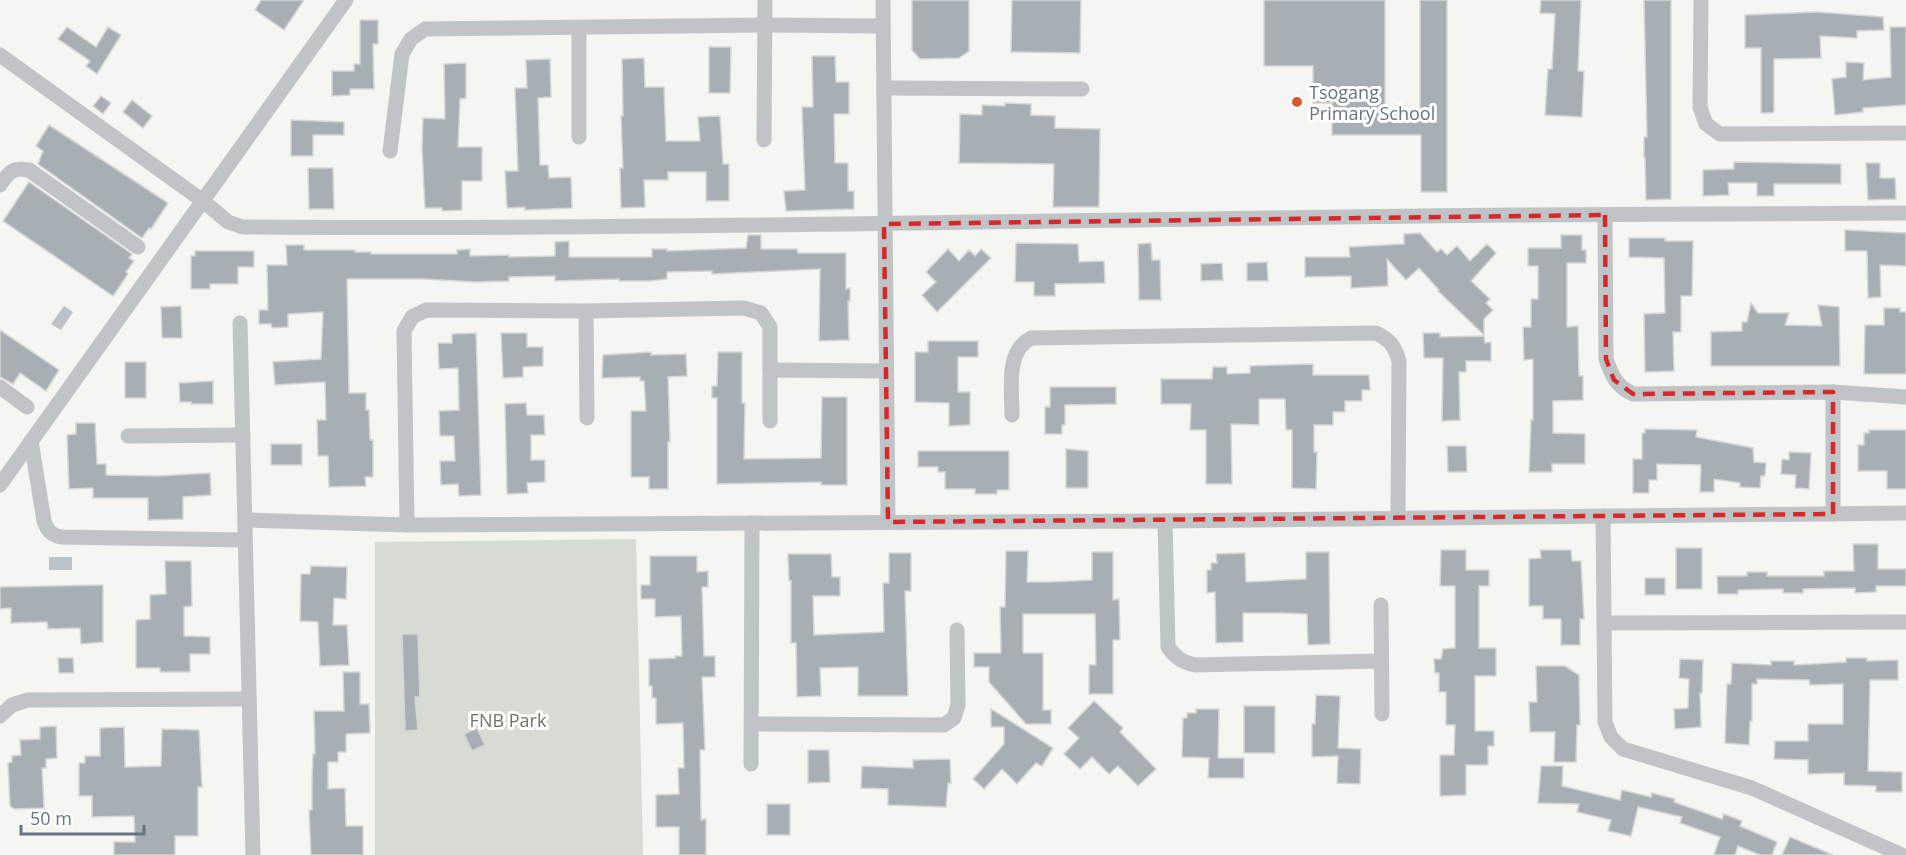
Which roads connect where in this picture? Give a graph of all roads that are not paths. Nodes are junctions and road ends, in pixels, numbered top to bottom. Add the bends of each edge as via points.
1 (346, 0) edge
2 (765, 0) edge
3 (883, 0) edge
4 (1701, 0) edge
5 (765, 25) junction
6 (883, 26) junction
7 (579, 28) junction
8 (0, 54) edge
9 (884, 88) junction
10 (1082, 88) dead end
11 (1906, 133) edge
12 (579, 137) dead end
13 (764, 140) dead end
14 (390, 151) dead end
15 (0, 185) edge
16 (203, 201) junction
17 (1906, 213) edge
18 (1605, 214) junction
19 (884, 224) junction
20 (138, 247) dead end
21 (586, 311) junction
22 (240, 323) dead end
23 (770, 370) junction
24 (886, 371) junction
25 (0, 387) edge
26 (1833, 392) junction
27 (1906, 396) edge
28 (27, 407) dead end
29 (1012, 416) dead end
30 (587, 418) dead end
31 (770, 421) dead end
32 (243, 435) junction
33 (128, 436) dead end
34 (31, 441) junction
35 (0, 485) edge
36 (1906, 513) edge
37 (1833, 514) junction
38 (1603, 516) junction
39 (1398, 518) junction
40 (244, 520) junction
41 (1165, 521) junction
42 (888, 522) junction
43 (752, 523) junction
44 (407, 525) junction
45 (245, 540) junction
46 (1381, 605) dead end
47 (1906, 621) edge
48 (1604, 623) junction
49 (957, 630) dead end
50 (1381, 661) junction
51 (248, 699) junction
52 (1382, 714) dead end
53 (0, 716) edge
54 (752, 724) junction
55 (751, 764) dead end
56 (253, 855) edge
57 (1902, 855) edge

1 - 16 street
2 - 5 street
3 - 6 street
4 - 11 street via 1700,107 1706,123 1720,134
5 - 6 street
5 - 7 street
5 - 13 street
6 - 9 street
7 - 12 street
7 - 14 street via 425,29 418,33 402,54
8 - 16 street
9 - 10 street
9 - 19 street
15 - 20 street via 18,168 29,170
16 - 19 street via 228,222 243,227
16 - 34 street
17 - 18 street
18 - 19 street
18 - 26 street via 1606,359 1622,389 1633,394
19 - 24 street
21 - 23 street via 744,308 761,313 770,327
21 - 30 street
21 - 44 street via 426,310 412,317 404,331
22 - 32 street
23 - 24 street
23 - 31 street
24 - 42 street
25 - 28 street
26 - 27 street
26 - 37 street
29 - 39 street via 1013,363 1022,343 1031,338 1376,333 1387,338 1399,361
32 - 33 street
32 - 40 street
34 - 35 street
34 - 45 street via 44,521 54,536
36 - 37 street
37 - 38 street
38 - 39 street
38 - 48 street
39 - 41 street
40 - 44 street
40 - 45 street
41 - 42 street
41 - 50 street via 1168,647 1183,662 1195,665
42 - 43 street
43 - 44 street
43 - 54 street
45 - 51 street
46 - 50 street
47 - 48 street
48 - 57 street via 1605,722 1611,737 1623,749 1752,788
49 - 54 street via 958,705 954,718 944,725
50 - 52 street
51 - 53 street via 28,700 12,705
51 - 56 street
54 - 55 street

